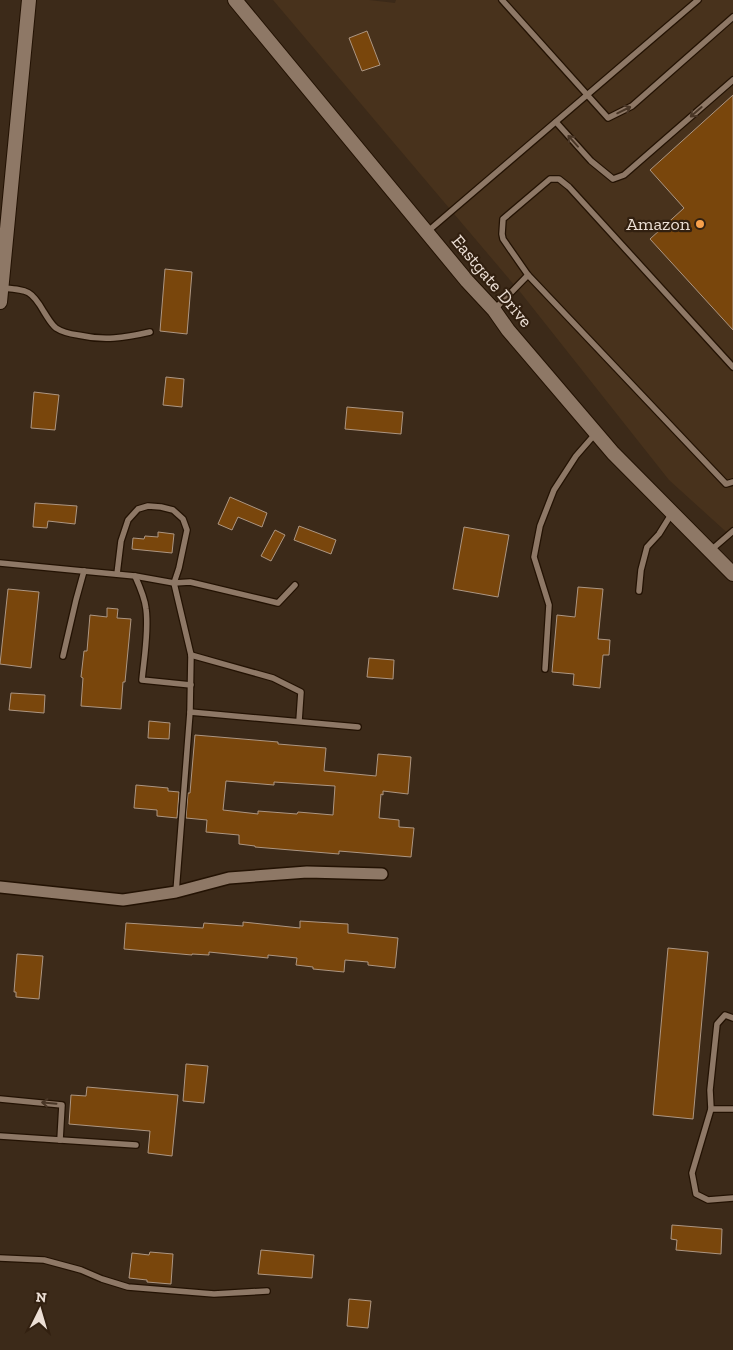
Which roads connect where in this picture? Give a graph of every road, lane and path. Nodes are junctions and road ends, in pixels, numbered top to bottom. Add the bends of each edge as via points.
1 (28, 0) edge
2 (236, 0) edge
3 (502, 0) edge
4 (698, 0) edge
5 (733, 17) edge
6 (733, 80) edge
7 (587, 95) junction
8 (556, 122) junction
9 (427, 232) junction
10 (528, 275) junction
11 (1, 288) junction
12 (0, 302) edge
13 (494, 310) junction
14 (150, 332) dead end
15 (733, 367) edge
16 (596, 433) junction
17 (733, 482) edge
18 (672, 513) junction
19 (733, 531) edge
20 (710, 551) junction
21 (0, 563) edge
22 (84, 572) junction
23 (117, 574) junction
24 (733, 574) edge
25 (135, 576) junction
26 (174, 583) junction
27 (294, 585) dead end
28 (639, 591) dead end
29 (191, 655) junction
30 (62, 656) dead end
31 (545, 669) dead end
32 (190, 684) junction
33 (190, 712) junction
34 (299, 721) junction
35 (358, 727) dead end
36 (382, 874) dead end
37 (0, 888) edge
38 (176, 892) junction
39 (733, 1018) edge
40 (0, 1099) edge
41 (711, 1109) junction
42 (733, 1109) edge
43 (0, 1136) edge
44 (60, 1140) junction
45 (136, 1145) dead end
46 (733, 1198) edge
47 (0, 1258) edge
48 (267, 1291) dead end

1 - 11 street
2 - 9 street, Eastgate Drive
3 - 7 lane
4 - 7 lane
7 -> 5 lane via 608,118 632,106
6 -> 8 lane via 624,175 613,179 591,162
7 - 8 lane
8 - 9 lane
9 - 13 street, Eastgate Drive
10 - 13 lane
10 - 15 lane via 503,239 504,219 550,180 559,179
10 - 17 lane via 726,484
11 - 12 street
11 - 14 lane via 24,289 32,294 56,328 69,333 108,339
13 - 16 street, Eastgate Drive
16 - 18 street, Eastgate Drive
16 - 31 lane via 554,490 540,526 534,558 549,605
18 - 20 street, Eastgate Drive
18 - 28 lane via 647,547
19 - 20 lane
20 - 24 street, Eastgate Drive
21 - 22 lane
22 - 23 lane
22 - 30 lane
23 - 25 lane
23 - 26 lane via 121,541 128,520 138,509 161,507 173,510 183,519 187,530
25 - 26 lane
25 - 32 lane via 146,610 142,680
26 - 27 lane via 190,582 278,603
26 - 29 lane
29 - 32 lane
29 - 34 lane via 273,678 301,692
32 - 33 lane
33 - 34 lane
33 - 38 lane
34 - 35 lane
36 - 38 street via 306,872 229,878
37 - 38 street via 123,900
39 - 41 lane via 725,1016 717,1024
44 -> 40 lane via 62,1105
41 - 42 lane
41 - 46 lane via 692,1173 696,1194 708,1200
43 - 44 lane
44 - 45 lane
47 - 48 lane via 44,1260 128,1287 214,1294

